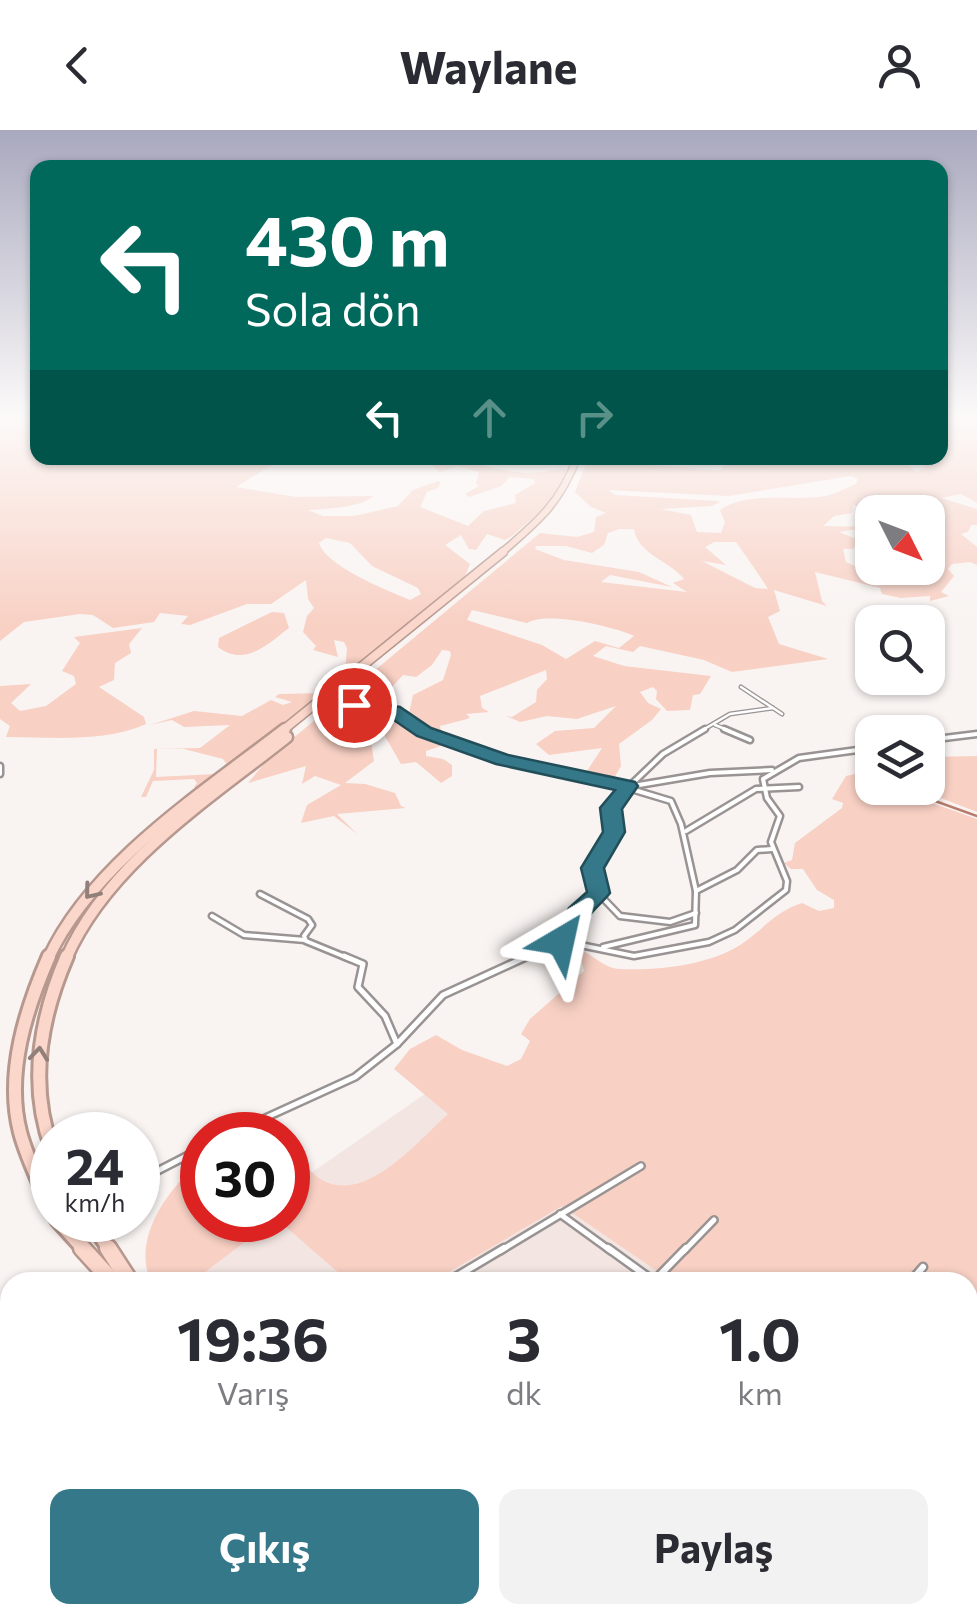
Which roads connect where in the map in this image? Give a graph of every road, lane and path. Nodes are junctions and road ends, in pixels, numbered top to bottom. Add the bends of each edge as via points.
1 (567, 485) edge
2 (571, 485) edge
3 (741, 686) dead end
4 (354, 705) dead end
5 (773, 708) junction
6 (782, 714) dead end
7 (715, 725) junction
8 (977, 734) edge
9 (945, 738) edge
10 (750, 740) dead end
11 (855, 751) edge
12 (0, 766) edge
13 (772, 770) junction
14 (0, 774) edge
15 (628, 786) junction
16 (799, 786) dead end
17 (762, 787) junction
18 (686, 831) junction
19 (772, 849) junction
20 (696, 890) junction
21 (598, 893) junction
22 (260, 894) dead end
23 (696, 913) junction
24 (212, 916) dead end
25 (304, 940) junction
26 (561, 941) junction
27 (595, 948) junction
28 (397, 1044) junction
29 (41, 1112) edge
30 (278, 1112) edge
31 (30, 1157) edge
32 (641, 1166) dead end
33 (560, 1214) junction
34 (714, 1220) dead end
35 (76, 1242) edge
36 (102, 1242) edge
37 (923, 1267) dead end
38 (103, 1272) edge
39 (123, 1272) edge
40 (464, 1272) edge
41 (640, 1272) edge
42 (664, 1272) edge
43 (919, 1272) edge

1 -> 31 highway via 549,512 147,837 63,926 22,1022 16,1077 20,1132
29 -> 2 highway via 42,1020 57,974 80,928 117,882 554,513
3 - 5 street
4 - 15 street via 393,711 424,732 503,760
5 - 6 street
5 - 7 street via 737,712
7 - 10 street
7 - 15 street via 663,754
8 - 9 street
11 - 13 street
12 - 14 street
13 - 15 street
13 - 17 street
15 - 18 street via 671,802
15 - 21 street via 611,808 614,832 592,868
16 - 17 street
17 - 18 street
17 - 19 street via 780,816
18 - 20 street
19 - 20 street via 757,850 737,870
19 - 27 street via 786,890 724,938 634,956
20 - 23 street
21 - 23 street via 620,916 670,922
21 - 26 street
22 - 25 street via 308,919
23 - 27 street via 692,926
24 - 25 street via 244,935
25 - 28 street via 364,964 358,987 385,1016
26 - 27 street
26 - 28 street via 443,996
28 - 30 street via 356,1076
32 - 33 street
33 - 40 street
33 - 41 street
34 - 42 street
35 - 38 highway
36 - 39 highway
37 - 43 street

